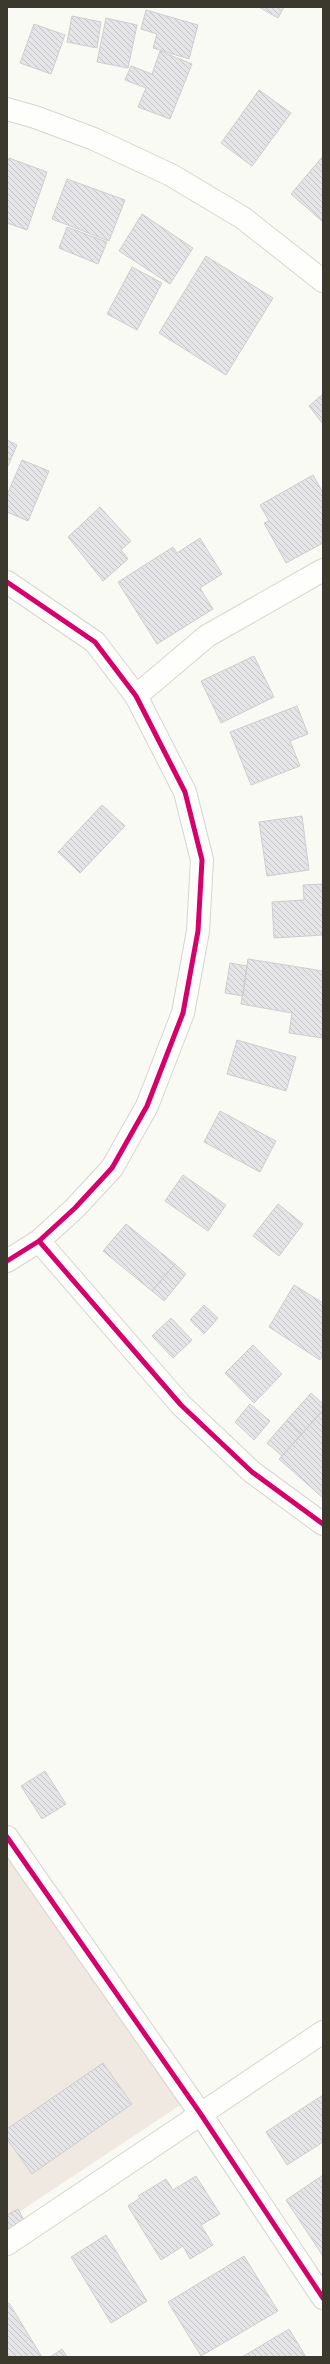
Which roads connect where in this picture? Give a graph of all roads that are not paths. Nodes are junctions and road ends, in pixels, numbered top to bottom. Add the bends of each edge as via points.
1 (7, 109) edge
2 (323, 281) edge
3 (323, 570) edge
4 (7, 582) edge
5 (136, 696) junction
6 (39, 1241) junction
7 (7, 1261) edge
8 (323, 1524) edge
9 (7, 1837) edge
10 (323, 2032) edge
11 (200, 2114) junction
12 (7, 2244) edge
13 (323, 2298) edge

1 - 2 street via 35,116 94,139 171,175 243,218
3 - 5 street via 207,636
4 - 5 street via 95,642
5 - 6 street via 185,792 202,860 198,931 183,1013 147,1106 112,1168 75,1208
6 - 7 street
6 - 8 street via 182,1405 252,1472
9 - 11 street
10 - 11 street
11 - 12 street
11 - 13 street

